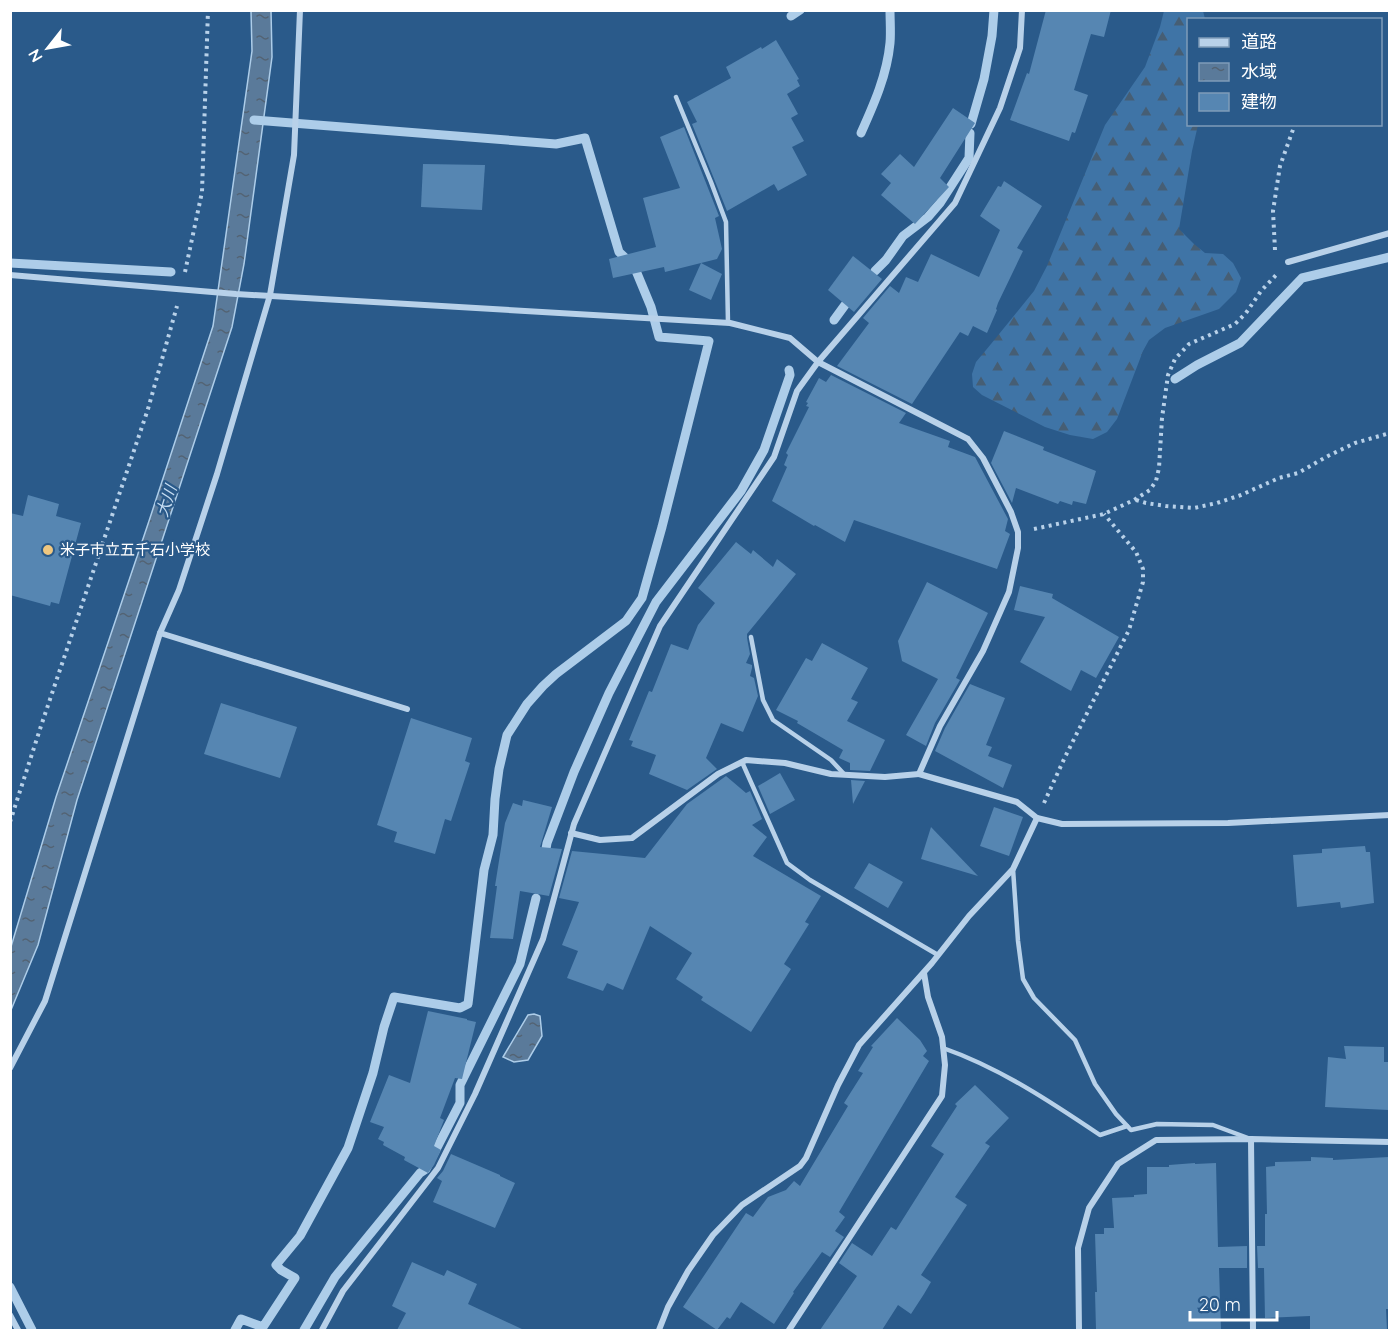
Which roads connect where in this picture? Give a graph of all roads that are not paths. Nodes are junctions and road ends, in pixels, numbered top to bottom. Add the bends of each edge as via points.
1 (300, 10) edge
2 (1022, 10) edge
3 (676, 98) dead end
4 (1389, 233) edge
5 (1288, 262) road end
6 (10, 275) edge
7 (270, 295) junction
8 (728, 323) junction
9 (818, 362) junction
10 (160, 633) junction
11 (751, 637) dead end
12 (407, 709) dead end
13 (742, 762) junction
14 (844, 774) junction
15 (919, 774) junction
16 (1389, 814) edge
17 (1037, 818) junction
18 (571, 833) junction
19 (1013, 869) junction
20 (938, 955) junction
21 (924, 973) junction
22 (943, 1048) junction
23 (10, 1068) edge
24 (1127, 1126) junction
25 (1251, 1139) junction
26 (1389, 1142) edge
27 (10, 1315) edge
28 (18, 1330) edge
29 (322, 1330) edge
30 (659, 1330) edge
31 (789, 1330) edge
32 (1079, 1330) edge
33 (1253, 1330) edge

1 - 7 street via 294,155
2 - 9 street via 1020,48 1000,108 955,203
3 - 8 lane via 726,222
4 - 5 street
6 - 7 street
7 - 8 street
7 - 10 street via 217,474 179,590
8 - 9 street via 790,338
9 - 15 street via 968,440 983,458 1018,532 1008,592 983,651 940,726
9 - 18 street via 797,392 774,457 660,626
10 - 12 street
10 - 23 street via 45,1001
11 - 14 lane via 763,700 772,720 831,760
13 - 14 street via 785,763
13 - 18 street via 718,774 632,838 600,840
13 - 20 lane via 787,863
14 - 15 street
15 - 17 street via 1017,802
16 - 17 street via 1228,823 1062,824
17 - 19 street
18 - 29 street via 543,939 438,1168 343,1291
19 - 20 street
19 - 24 lane via 1023,979 1034,998 1075,1040 1095,1084
20 - 21 street
21 - 22 street
21 - 30 street via 859,1045 806,1158 742,1205 714,1235 688,1271
22 - 24 lane via 1008,1077 1100,1136
22 - 31 street via 942,1096
24 - 25 lane via 1131,1130 1157,1124 1214,1125
25 - 26 street
25 - 32 street via 1156,1140 1118,1164 1089,1208 1078,1248
25 - 33 street
27 - 28 street

